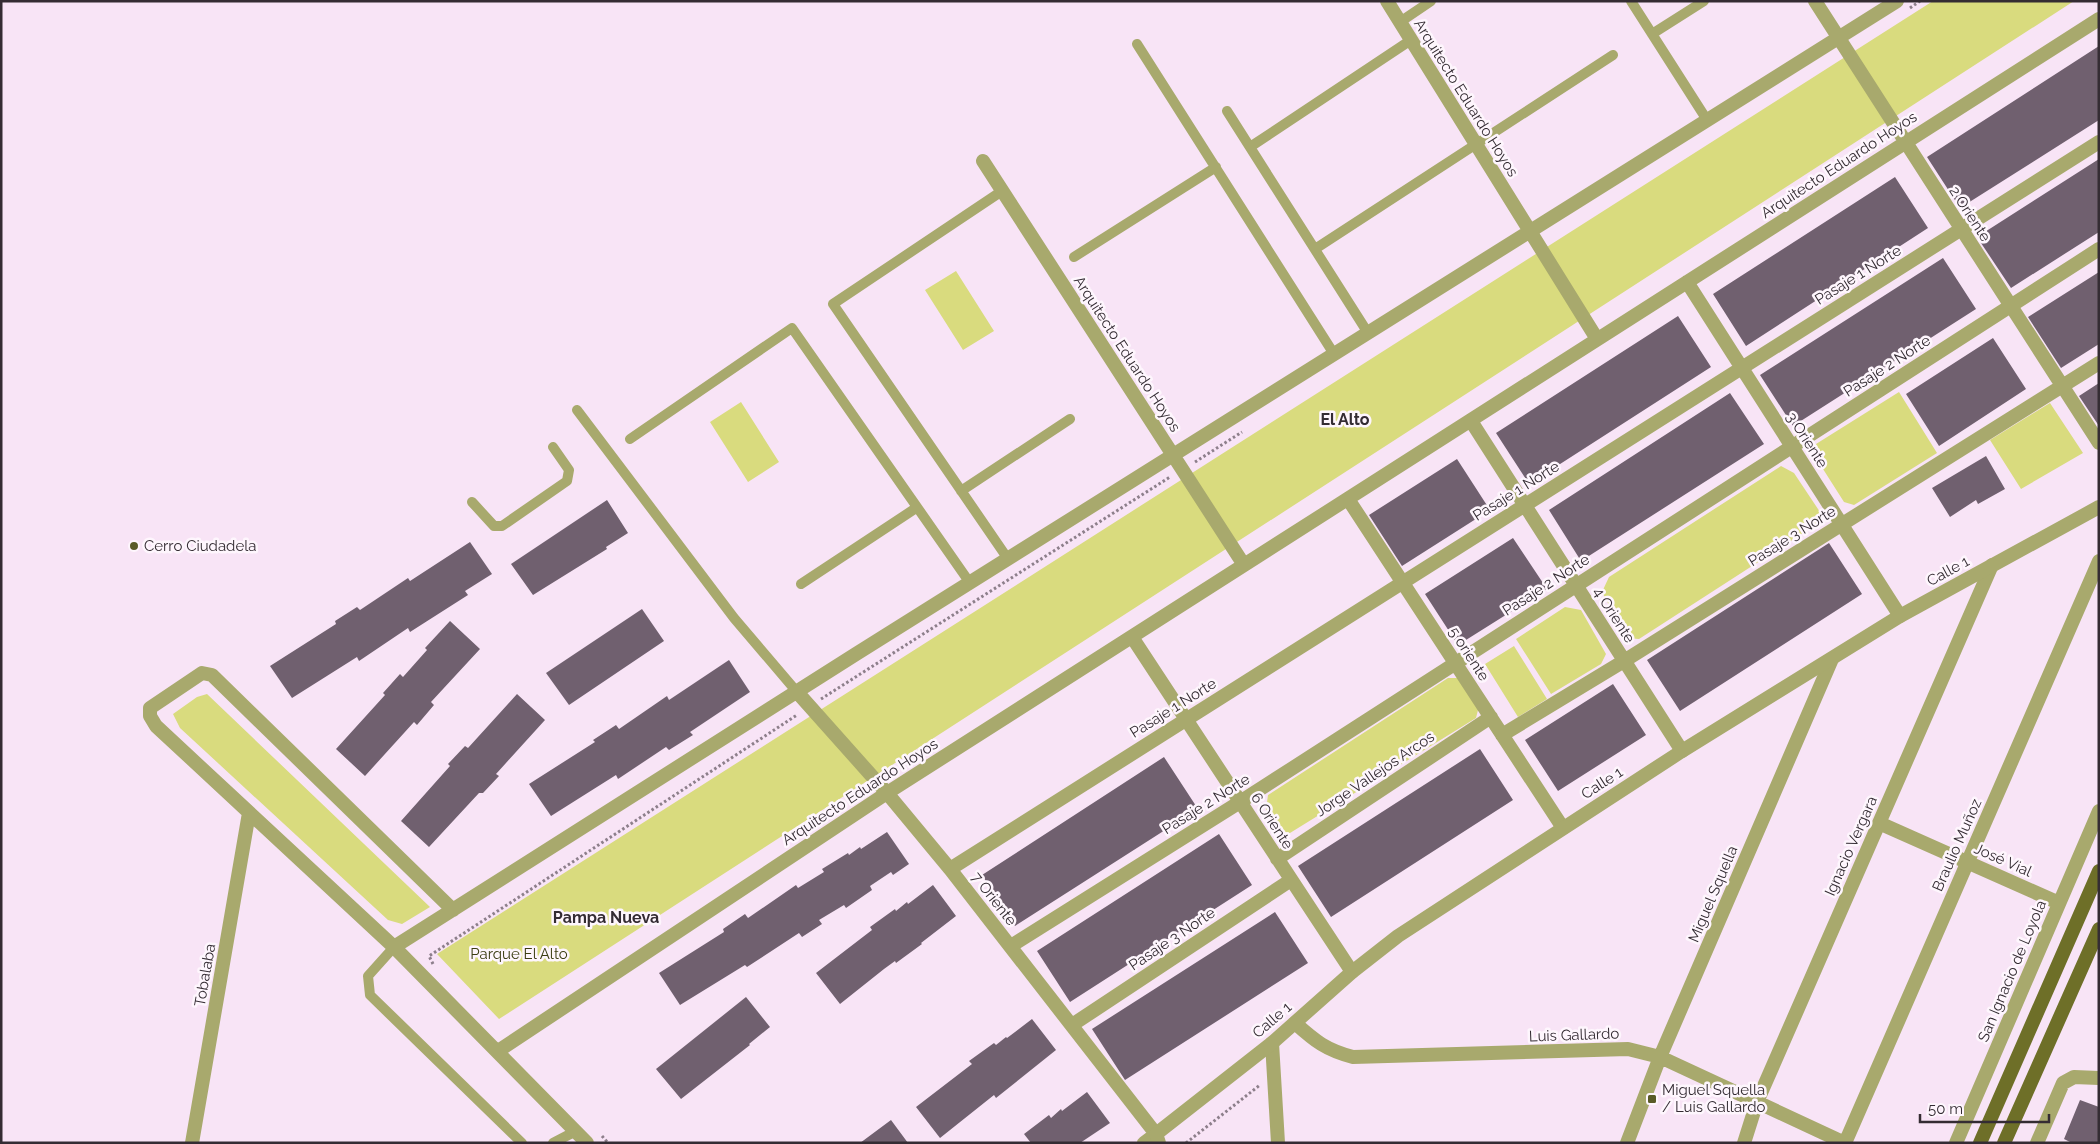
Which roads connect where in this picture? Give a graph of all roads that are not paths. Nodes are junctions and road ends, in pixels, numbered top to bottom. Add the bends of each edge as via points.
1 (1387, 1) edge
2 (1431, 1) edge
3 (1631, 1) edge
4 (1704, 1) edge
5 (1815, 1) edge
6 (1900, 7) edge
7 (2099, 18) edge
8 (1400, 22) junction
9 (1652, 34) junction
10 (1839, 38) junction
11 (1411, 40) junction
12 (1137, 44) dead end
13 (1614, 55) dead end
14 (1227, 111) dead end
15 (1708, 120) junction
16 (2099, 142) edge
17 (1905, 143) junction
18 (1477, 145) junction
19 (1250, 147) junction
20 (982, 161) dead end
21 (1216, 168) junction
22 (1002, 191) junction
23 (1961, 229) junction
24 (1531, 231) junction
25 (1315, 249) junction
26 (2099, 249) edge
27 (1074, 256) dead end
28 (1686, 282) junction
29 (2010, 306) junction
30 (1368, 333) junction
31 (1597, 339) junction
32 (1334, 354) junction
33 (2099, 364) edge
34 (1741, 368) junction
35 (2062, 387) junction
36 (577, 410) dead end
37 (1070, 419) dead end
38 (1471, 421) junction
39 (630, 438) dead end
40 (2099, 443) edge
41 (1792, 446) junction
42 (553, 447) dead end
43 (1173, 456) junction
44 (961, 491) junction
45 (1348, 499) junction
46 (472, 502) dead end
47 (1524, 505) junction
48 (2099, 507) edge
49 (916, 508) junction
50 (1841, 524) junction
51 (1008, 559) junction
52 (2099, 561) edge
53 (1244, 565) junction
54 (1992, 565) junction
55 (1402, 582) junction
56 (970, 583) junction
57 (800, 584) dead end
58 (1576, 585) junction
59 (1900, 616) junction
60 (1132, 637) junction
61 (1832, 659) junction
62 (1624, 661) junction
63 (1455, 663) junction
64 (797, 692) junction
65 (1491, 717) junction
66 (1186, 719) junction
67 (1502, 735) junction
68 (1682, 751) junction
69 (887, 793) junction
70 (1240, 802) junction
71 (2099, 811) edge
72 (249, 813) junction
73 (1879, 823) junction
74 (1563, 828) junction
75 (1277, 859) junction
76 (1967, 862) junction
77 (950, 869) junction
78 (2099, 871) edge
79 (1291, 880) junction
80 (2059, 903) junction
81 (453, 910) junction
82 (2099, 929) edge
83 (1011, 946) junction
84 (394, 947) junction
85 (1352, 972) junction
86 (1295, 1023) junction
87 (1072, 1025) junction
88 (1272, 1043) junction
89 (498, 1051) junction
90 (1660, 1057) junction
91 (2099, 1078) edge
92 (1757, 1102) junction
93 (576, 1131) junction
94 (1158, 1138) edge
95 (192, 1143) edge
96 (522, 1143) edge
97 (553, 1143) edge
98 (587, 1143) edge
99 (1144, 1143) edge
100 (1278, 1143) edge
101 (1627, 1143) edge
102 (1744, 1143) edge
103 (1845, 1143) edge
104 (1956, 1143) edge
105 (1980, 1143) edge
106 (2004, 1143) edge
107 (2037, 1143) edge

1 - 8 street, Arquitecto Eduardo Hoyos
2 - 8 lane
3 - 9 lane
4 - 9 lane
5 - 10 street, 2 Oriente
6 - 10 street
7 - 17 street, Arquitecto Eduardo Hoyos
8 - 11 street, Arquitecto Eduardo Hoyos
9 - 15 lane
10 - 15 street
10 - 17 street, 2 Oriente
11 - 18 street, Arquitecto Eduardo Hoyos
11 - 19 lane
12 - 21 lane
13 - 18 lane
14 - 19 lane
15 - 24 street
16 - 23 street, Pasaje 1 Norte
17 - 23 street, 2 Oriente
17 - 28 street, Arquitecto Eduardo Hoyos
18 - 24 street, Arquitecto Eduardo Hoyos
18 - 25 lane
19 - 25 lane
20 - 22 street, Arquitecto Eduardo Hoyos
21 - 27 lane
21 - 32 lane
22 - 43 street, Arquitecto Eduardo Hoyos
22 - 44 lane via 833,304
23 - 29 street, 2 Oriente
23 - 34 street, Pasaje 1 Norte
24 - 30 street
24 - 31 street, Arquitecto Eduardo Hoyos
25 - 30 lane
26 - 29 street, Pasaje 2 Norte
28 - 31 street, Arquitecto Eduardo Hoyos
28 - 34 street, 3 Oriente
29 - 35 street, 2 Oriente
29 - 41 street, Pasaje 2 Norte
30 - 32 street
31 - 38 street, Arquitecto Eduardo Hoyos
32 - 43 street
33 - 35 street, Pasaje 3 Norte
34 - 41 street, 3 Oriente
34 - 47 street, Pasaje 1 Norte
35 - 40 street, 2 Oriente
35 - 50 street, Pasaje 3 Norte
36 - 64 lane via 734,618
37 - 44 lane
38 - 45 street, Arquitecto Eduardo Hoyos
38 - 47 street, 4 Oriente
39 - 49 lane via 792,328
41 - 50 street, 3 Oriente
41 - 58 street, Pasaje 2 Norte
42 - 46 lane via 569,470 567,481 502,526 494,526
43 - 51 street
43 - 53 street, Arquitecto Eduardo Hoyos
44 - 51 lane
45 - 53 street, Arquitecto Eduardo Hoyos
45 - 55 street, 5 oriente
47 - 55 street, Pasaje 1 Norte
47 - 58 street, 4 Oriente
48 - 54 street, Calle 1
49 - 56 lane
49 - 57 lane
50 - 59 street, 3 Oriente
50 - 62 street, Pasaje 3 Norte
51 - 56 street
52 - 76 street, Braulio Muñoz
53 - 60 street, Arquitecto Eduardo Hoyos
54 - 59 street, Calle 1
54 - 73 street, Ignacio Vergara
55 - 63 street, 5 oriente
55 - 66 street, Pasaje 1 Norte
56 - 64 street
58 - 62 street, 4 Oriente
58 - 63 street, Pasaje 2 Norte
59 - 61 street, Calle 1
60 - 66 street, 6 Oriente
60 - 69 street, Arquitecto Eduardo Hoyos
61 - 68 street, Calle 1
61 - 90 street, Miguel Squella
62 - 67 street, Pasaje 3 Norte
62 - 68 street, 4 Oriente
63 - 65 street, 5 oriente
63 - 70 street, Pasaje 2 Norte
64 - 69 street, 7 Oriente
64 - 81 street
65 - 67 street, 5 oriente
65 - 75 street, Jorge Vallejos Arcos
66 - 70 street, 6 Oriente
66 - 77 street, Pasaje 1 Norte
67 - 74 street, 5 oriente
68 - 74 street, Calle 1
69 - 77 street, 7 Oriente
69 - 89 street, Arquitecto Eduardo Hoyos
70 - 75 street, 6 Oriente
70 - 83 street, Pasaje 2 Norte
71 - 80 street, San Ignacio de Loyola
72 - 81 street via 156,726 150,716 150,708 202,673 212,674
72 - 84 street
72 - 95 street, Tobalaba
73 - 76 street, José Vial
73 - 92 street, Ignacio Vergara
74 - 85 street, Calle 1 via 1398,936
75 - 79 street, 6 Oriente
76 - 80 street, José Vial
76 - 103 street, Braulio Muñoz
77 - 83 street, 7 Oriente
78 - 105 main road
79 - 85 street, 6 Oriente
79 - 87 street, Pasaje 3 Norte
80 - 104 street, San Ignacio de Loyola
81 - 84 street
82 - 106 main road
83 - 87 street, 7 Oriente
84 - 89 street
84 - 96 lane via 368,976 370,995
85 - 86 street, Calle 1
86 - 88 street, Calle 1
86 - 90 street, Luis Gallardo via 1333,1052 1353,1057 1628,1049
87 - 94 street, 7 Oriente
88 - 94 street, Calle 1
88 - 100 street
89 - 93 street
90 - 92 street, Luis Gallardo
90 - 101 street, Miguel Squella
91 - 107 street via 2068,1079 2059,1090
92 - 102 street, Ignacio Vergara
92 - 103 street, Luis Gallardo
93 - 97 lane
93 - 98 street
94 - 99 street, Calle 1

